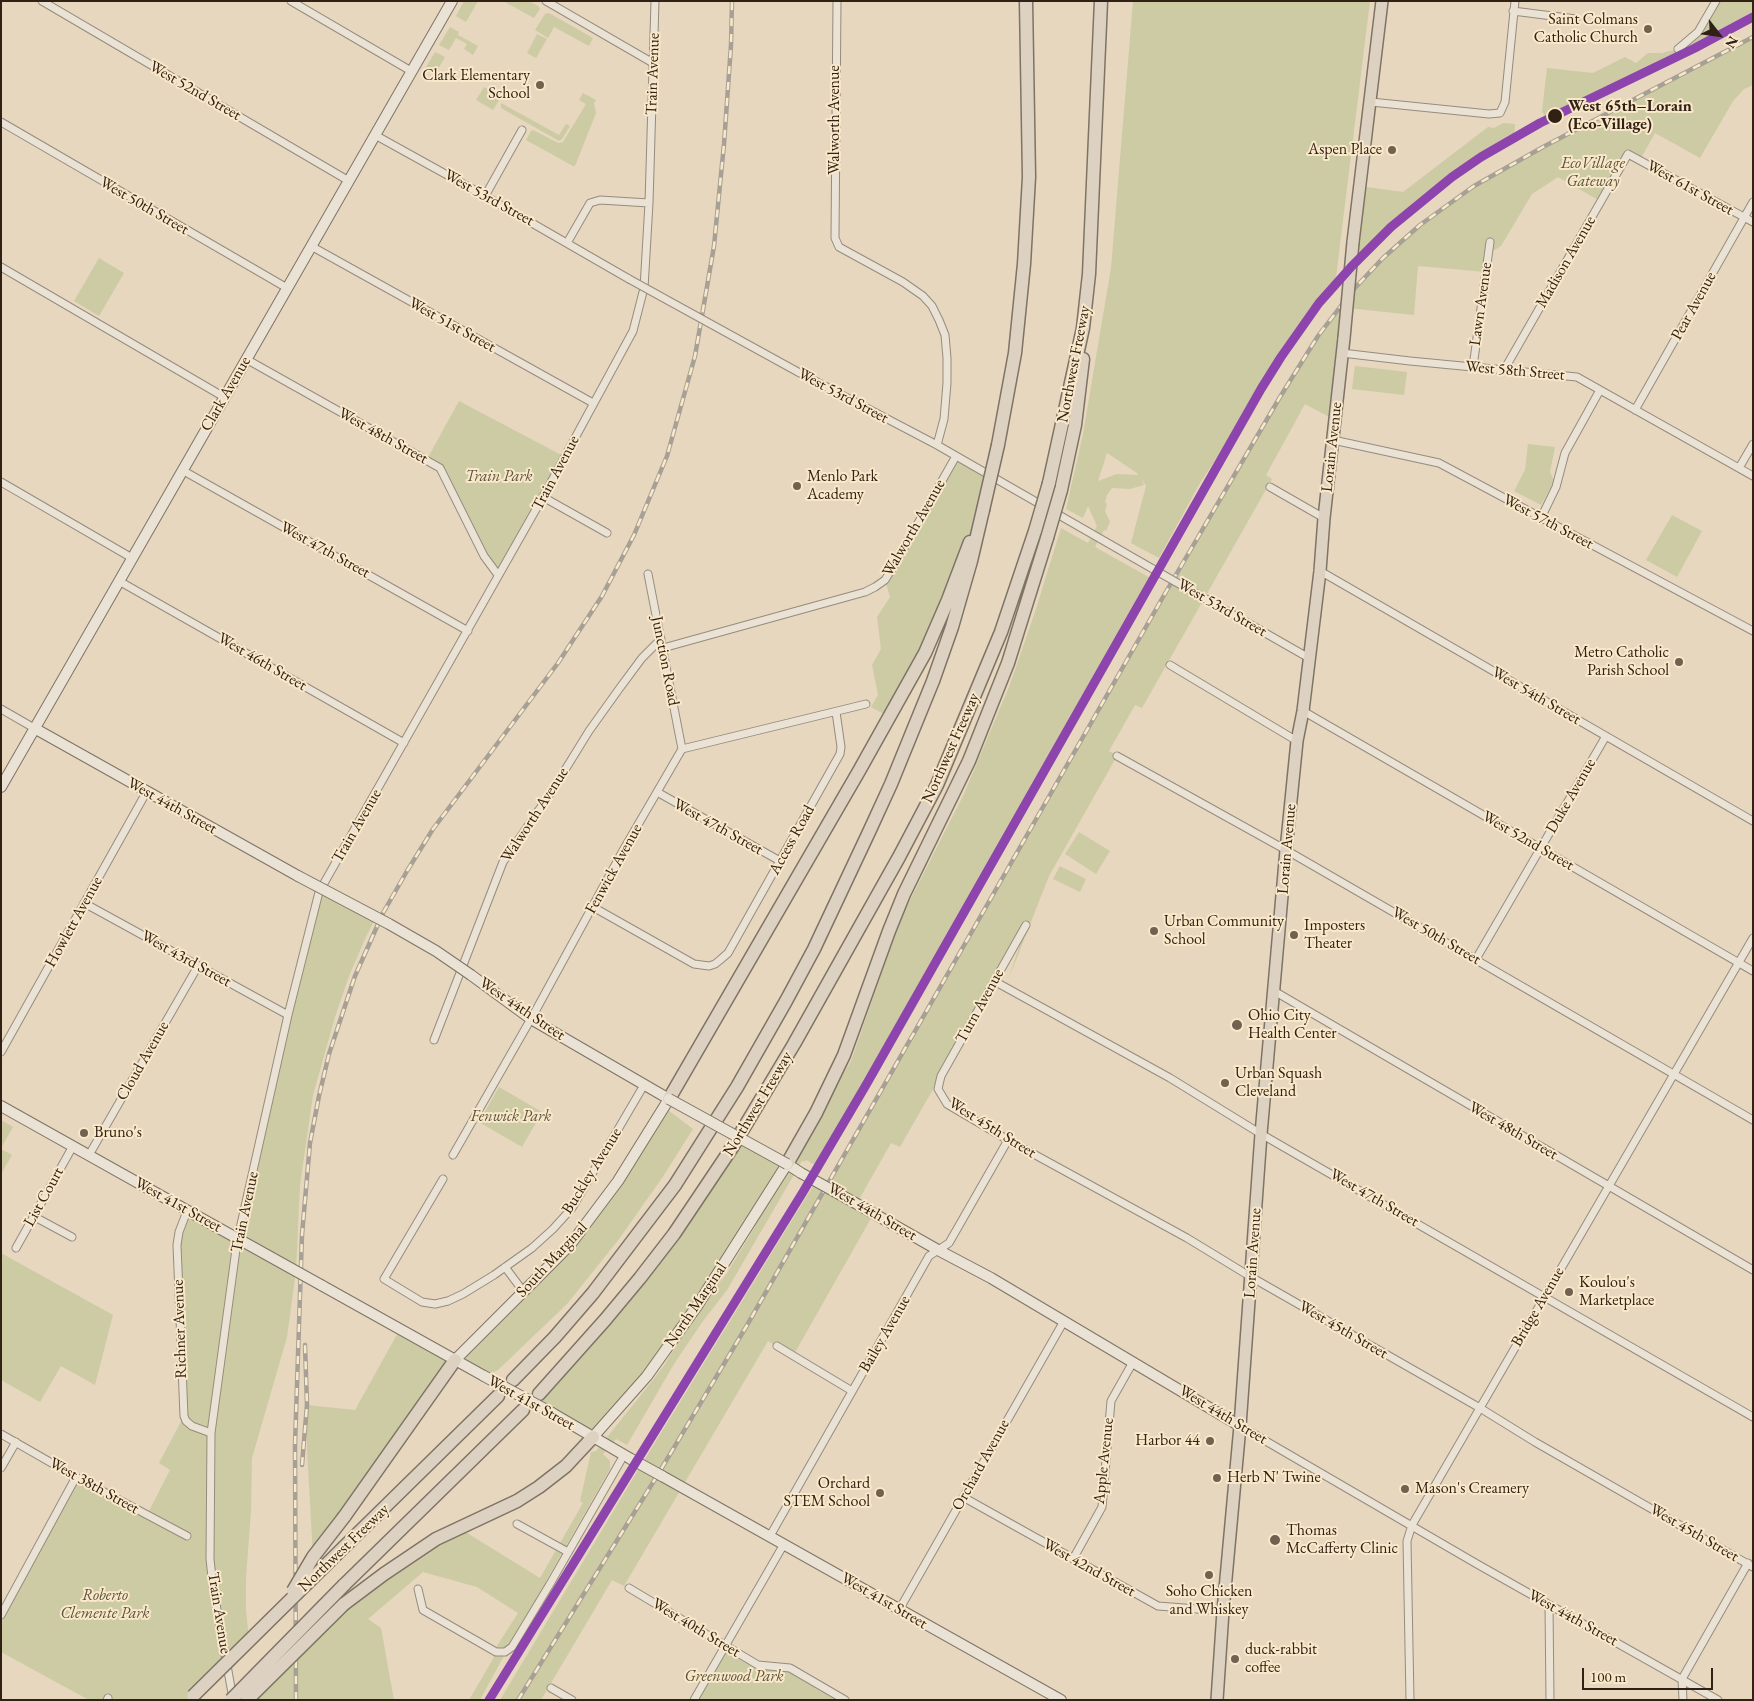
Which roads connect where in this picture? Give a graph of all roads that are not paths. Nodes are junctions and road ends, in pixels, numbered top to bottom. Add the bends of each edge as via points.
1 (42, 1) edge
2 (292, 1) edge
3 (452, 1) edge
4 (546, 1) edge
5 (655, 1) edge
6 (837, 1) edge
7 (1026, 1) edge
8 (1101, 1) edge
9 (1382, 1) edge
10 (1515, 1) edge
11 (1716, 1) edge
12 (1513, 12) junction
13 (1576, 19) dead end
14 (1678, 49) dead end
15 (653, 63) junction
16 (412, 71) junction
17 (1371, 102) junction
18 (1, 122) edge
19 (522, 130) dead end
20 (375, 135) junction
21 (1628, 154) joint
22 (349, 181) junction
23 (486, 196) junction
24 (1753, 202) edge
25 (648, 203) junction
26 (1744, 217) junction
27 (1753, 222) edge
28 (567, 242) junction
29 (1490, 242) dead end
30 (311, 246) junction
31 (1, 267) edge
32 (287, 288) junction
33 (1083, 328) junction
34 (1342, 353) junction
35 (246, 359) junction
36 (1473, 367) junction
37 (1504, 370) junction
38 (1600, 390) junction
39 (224, 397) junction
40 (593, 403) junction
41 (1635, 410) junction
42 (1333, 440) junction
43 (1753, 444) edge
44 (937, 445) junction
45 (956, 456) junction
46 (1739, 468) junction
47 (182, 470) junction
48 (1753, 476) edge
49 (1, 482) edge
50 (1270, 487) dead end
51 (543, 497) junction
52 (982, 513) junction
53 (1324, 518) junction
54 (1541, 518) junction
55 (608, 533) dead end
56 (132, 558) junction
57 (1320, 571) junction
58 (648, 574) dead end
59 (498, 576) junction
60 (119, 581) junction
61 (468, 631) junction
62 (1753, 631) edge
63 (662, 639) junction
64 (663, 648) junction
65 (1309, 658) junction
66 (1170, 665) dead end
67 (866, 704) dead end
68 (1, 709) edge
69 (1303, 711) junction
70 (836, 712) junction
71 (34, 728) junction
72 (1606, 736) junction
73 (1298, 742) junction
74 (404, 743) junction
75 (682, 748) junction
76 (1117, 756) dead end
77 (1, 787) edge
78 (146, 791) junction
79 (657, 792) junction
80 (1753, 821) edge
81 (1541, 848) junction
82 (1286, 850) junction
83 (780, 862) junction
84 (84, 903) junction
85 (593, 907) junction
86 (1026, 924) dead end
87 (1753, 938) edge
88 (1476, 959) junction
89 (1738, 962) junction
90 (198, 966) junction
91 (1753, 970) edge
92 (994, 981) junction
93 (1274, 991) junction
94 (288, 1015) junction
95 (532, 1019) junction
96 (434, 1040) dead end
97 (1, 1052) edge
98 (1674, 1074) junction
99 (644, 1085) junction
100 (938, 1089) joint
101 (669, 1099) junction
102 (1, 1106) edge
103 (1753, 1120) edge
104 (1262, 1134) junction
105 (1008, 1140) junction
106 (73, 1146) junction
107 (89, 1155) junction
108 (453, 1155) dead end
109 (787, 1164) junction
110 (443, 1179) dead end
111 (1609, 1187) junction
112 (187, 1210) junction
113 (34, 1216) junction
114 (72, 1237) dead end
115 (16, 1248) dead end
116 (938, 1250) junction
117 (505, 1267) junction
118 (1753, 1270) edge
119 (1251, 1277) junction
120 (523, 1291) junction
121 (1544, 1296) junction
122 (1064, 1321) junction
123 (777, 1346) dead end
124 (455, 1360) junction
125 (1133, 1362) junction
126 (513, 1380) dead end
127 (852, 1391) junction
128 (539, 1394) dead end
129 (498, 1396) dead end
130 (1480, 1408) junction
131 (523, 1410) dead end
132 (1753, 1417) edge
133 (1240, 1426) junction
134 (211, 1433) junction
135 (1, 1434) edge
136 (593, 1437) junction
137 (16, 1442) junction
138 (628, 1457) junction
139 (1, 1468) edge
140 (76, 1477) junction
141 (963, 1497) junction
142 (517, 1524) dead end
143 (1412, 1525) junction
144 (187, 1536) dead end
145 (770, 1536) junction
146 (784, 1544) junction
147 (568, 1552) junction
148 (1073, 1559) junction
149 (1750, 1565) edge
150 (629, 1588) dead end
151 (418, 1589) dead end
152 (286, 1604) junction
153 (1550, 1605) junction
154 (899, 1610) junction
155 (1223, 1611) junction
156 (1, 1615) edge
157 (725, 1647) junction
158 (1682, 1679) junction
159 (551, 1688) dead end
160 (192, 1698) edge
161 (232, 1700) edge
162 (247, 1700) edge
163 (572, 1700) edge
164 (694, 1700) edge
165 (845, 1700) edge
166 (1061, 1700) edge
167 (1217, 1700) edge
168 (1410, 1700) edge
169 (1550, 1700) edge
170 (1683, 1700) edge
171 (1718, 1700) edge

1 - 22 street, West 52nd Street
2 - 16 street
3 - 16 street, Clark Avenue
4 - 15 street
5 - 15 street, Train Avenue
6 - 44 street, Walworth Avenue via 834,238 839,247 923,296 939,320 948,358 944,419
7 - 52 highway, Northwest Freeway, bridge via 1029,158 1025,254 1015,353
8 - 33 highway, Northwest Freeway via 1089,274
9 - 17 main road, Lorain Avenue
10 - 12 street
11 - 14 street via 1698,32
12 - 13 street
12 - 17 street via 1505,102 1500,112 1489,114
15 - 25 street, Train Avenue
16 - 20 street, Clark Avenue
17 - 34 main road, Lorain Avenue, bridge
18 - 32 street, West 50th Street
19 - 23 street
20 - 22 street, Clark Avenue
20 - 23 street, West 53rd Street
21 - 26 street, West 61st Street
21 - 37 street, Madison Avenue
22 - 30 street, Clark Avenue
23 - 28 street, West 53rd Street
24 - 26 street, Pear Avenue
25 - 28 street via 600,200 590,203
25 - 40 street, Train Avenue via 644,288 633,331
26 - 27 street, West 61st Street
26 - 41 street, Pear Avenue
28 - 44 street, West 53rd Street, bridge via 798,372
29 - 36 street, Lawn Avenue
30 - 32 street, Clark Avenue
30 - 40 street, West 51st Street
31 - 39 street
32 - 35 street, Clark Avenue
33 - 109 highway, bridge via 1083,368 1061,490 1008,663 973,753 904,894 844,1055
33 - 128 highway, Northwest Freeway, bridge via 1049,483 1035,531 1001,632 937,785 794,1044 733,1146 640,1278
34 - 36 street, West 58th Street
34 - 42 main road, Lorain Avenue
35 - 39 street, Clark Avenue
35 - 59 street, West 48th Street via 440,468 484,556
36 - 37 street, West 58th Street
37 - 38 street, West 58th Street via 1577,377
38 - 41 street, West 58th Street
38 - 54 street via 1565,453 1556,486
39 - 47 street, Clark Avenue
40 - 51 street, Train Avenue
41 - 46 street, West 58th Street
42 - 53 main road, Lorain Avenue
42 - 54 street, West 57th Street via 1439,463
43 - 46 street
44 - 45 street, West 53rd Street
45 - 64 street, Walworth Avenue via 885,580 875,587
45 - 65 street, West 53rd Street, bridge
46 - 48 street, West 58th Street
47 - 56 street, Clark Avenue
47 - 61 street, West 47th Street
49 - 56 street
50 - 53 street
51 - 55 street
51 - 59 street, Train Avenue
52 - 101 highway via 925,653
52 - 126 highway, Northwest Freeway via 952,627 912,734 854,864 786,1002 675,1185 593,1293
53 - 57 main road, Lorain Avenue
54 - 62 street, West 57th Street
56 - 60 street, Clark Avenue
57 - 65 main road, Lorain Avenue
57 - 72 street, West 54th Street
58 - 63 street, Junction Road
59 - 61 street, Train Avenue
60 - 71 street, Clark Avenue
60 - 74 street, West 46th Street
61 - 74 street, Train Avenue
63 - 64 street, Junction Road
63 - 96 street, Walworth Avenue via 642,658 619,689 502,862
64 - 75 street, Junction Road
65 - 69 main road, Lorain Avenue
66 - 73 street
67 - 70 street
68 - 71 street, West 44th Street
69 - 73 main road, Lorain Avenue
69 - 81 street, West 52nd Street
70 - 75 street
70 - 83 street, Access Road via 840,754
71 - 77 street, Clark Avenue
71 - 78 street, West 44th Street
72 - 80 street, West 54th Street
72 - 81 street, Duke Avenue
73 - 82 main road, Lorain Avenue
74 - 94 street, Train Avenue via 319,892
75 - 79 street, Fenwick Avenue
76 - 82 street, West 50th Street
78 - 84 street, Howlett Avenue
78 - 95 street, West 44th Street, bridge via 436,951
79 - 83 street, West 47th Street
79 - 85 street, Fenwick Avenue
81 - 88 street, Duke Avenue
81 - 89 street, West 52nd Street
82 - 88 street, West 50th Street
82 - 93 main road, Lorain Avenue
83 - 85 street, Access Road via 728,953 709,966 694,964
84 - 90 street, West 43rd Street
84 - 97 street, Howlett Avenue
85 - 95 street, Fenwick Avenue
86 - 92 street, Turn Avenue
87 - 89 street, Bridge Avenue
88 - 98 street, West 50th Street
89 - 91 street, West 52nd Street
89 - 98 street, Bridge Avenue
90 - 94 street, West 43rd Street
90 - 107 street, Cloud Avenue
92 - 100 street, Turn Avenue via 941,1076
92 - 104 street, West 47th Street via 1170,1078
93 - 104 main road, Lorain Avenue
93 - 111 street, West 48th Street
94 - 134 street, Train Avenue via 237,1242
95 - 99 street, West 44th Street
95 - 108 street, Fenwick Avenue
98 - 103 street, West 50th Street
98 - 111 street, Bridge Avenue
99 - 101 street, West 44th Street
99 - 117 street, Buckley Avenue via 572,1208 554,1229
100 - 105 street, West 45th Street via 947,1104
101 - 109 street, West 44th Street, bridge
101 - 120 street, South Marginal via 618,1181 570,1245
102 - 106 street, West 41st Street
104 - 119 main road, Lorain Avenue
104 - 121 street, West 47th Street
105 - 116 street, Bailey Avenue via 949,1243
105 - 119 street, West 45th Street via 1188,1238
106 - 107 street, West 41st Street
106 - 113 street, List Court
107 - 112 street, West 41st Street
109 - 116 street, West 44th Street, bridge
109 - 136 street, North Marginal via 648,1376
110 - 117 street, Buckley Avenue via 384,1279 417,1300 435,1304 448,1302
111 - 118 street, West 48th Street
111 - 121 street, Bridge Avenue
112 - 124 street, West 41st Street, bridge
112 - 134 street, Richner Avenue via 177,1245 184,1416 192,1426
113 - 114 street
113 - 115 street, List Court
116 - 122 street, West 44th Street
116 - 127 street, Bailey Avenue via 929,1256
117 - 120 street
119 - 130 street, West 45th Street
119 - 133 main road, Lorain Avenue
120 - 124 street, South Marginal
121 - 130 street, Bridge Avenue
121 - 132 street, West 47th Street
122 - 125 street, West 44th Street
122 - 141 street, Orchard Avenue
123 - 127 street
124 - 136 street, West 41st Street, bridge
124 - 152 highway, bridge via 313,1557
125 - 133 street, West 44th Street
125 - 148 street, Apple Avenue via 1111,1401 1102,1507
127 - 145 street, Bailey Avenue
129 - 152 highway, Northwest Freeway, bridge
130 - 143 street, Bridge Avenue
130 - 149 street, West 45th Street
131 - 161 highway, Northwest Freeway, bridge
133 - 143 street, West 44th Street
133 - 155 main road, Lorain Avenue
134 - 161 street, Train Avenue via 210,1559
135 - 137 street, West 38th Street
136 - 138 street, West 41st Street
136 - 162 highway, bridge via 566,1466 538,1487 436,1539 344,1604
137 - 139 street
137 - 140 street, West 38th Street
138 - 145 street, West 41st Street, bridge
138 - 147 street
140 - 144 street, West 38th Street
140 - 156 street
141 - 148 street, West 42nd Street
141 - 154 street, Orchard Avenue
142 - 147 street
143 - 153 street, West 44th Street
143 - 168 street, Bridge Avenue via 1407,1541
145 - 146 street, West 41st Street
146 - 154 street, West 41st Street
146 - 157 street
147 - 151 street via 512,1646 505,1652 499,1653 423,1610
148 - 155 street, West 42nd Street via 1158,1606
149 - 158 street
150 - 157 street, West 40th Street
152 - 160 highway, Northwest Freeway, bridge
153 - 158 street, West 44th Street
153 - 169 street
154 - 166 street, West 41st Street
155 - 167 main road, Lorain Avenue
157 - 164 street
157 - 165 street, West 40th Street via 758,1665 790,1668
158 - 170 street
158 - 171 street, West 44th Street
159 - 163 street

